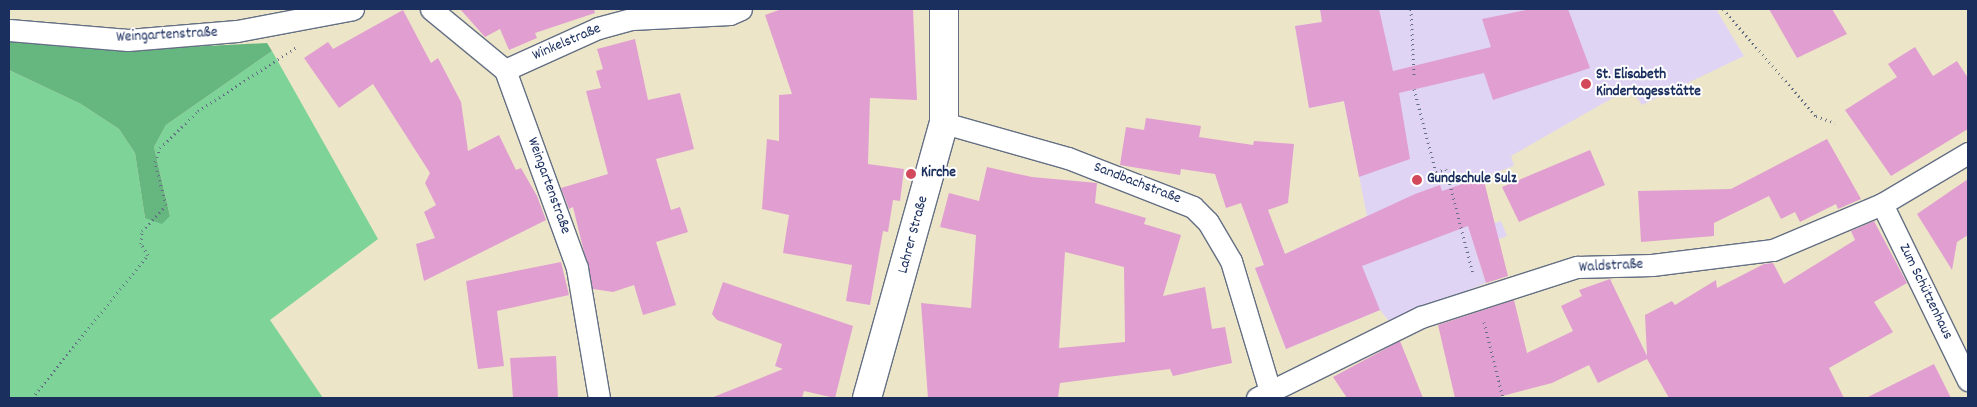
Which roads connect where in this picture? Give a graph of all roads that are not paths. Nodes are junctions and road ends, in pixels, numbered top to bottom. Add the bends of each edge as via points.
1 (353, 9) edge
2 (431, 9) edge
3 (740, 9) edge
4 (944, 9) edge
5 (634, 14) edge
6 (9, 30) edge
7 (504, 70) junction
8 (944, 123) junction
9 (1968, 153) edge
10 (1882, 204) junction
11 (1968, 380) edge
12 (1264, 395) edge
13 (599, 398) edge
14 (867, 398) edge

1 - 6 street, Weingartenstraße via 237,31 128,40
2 - 7 street
3 - 5 street, Winkelstraße via 730,14
4 - 8 street, Lahrer Straße
5 - 7 street, Winkelstraße
7 - 13 street, Weingartenstraße via 576,268
8 - 12 street, Sandbachstraße via 1068,158 1193,207 1208,222 1230,261
8 - 14 street, Lahrer Straße
9 - 10 street, Waldstraße
10 - 11 street, Zum Schützenhaus
10 - 12 street, Waldstraße via 1772,250 1652,265 1577,267 1421,317

